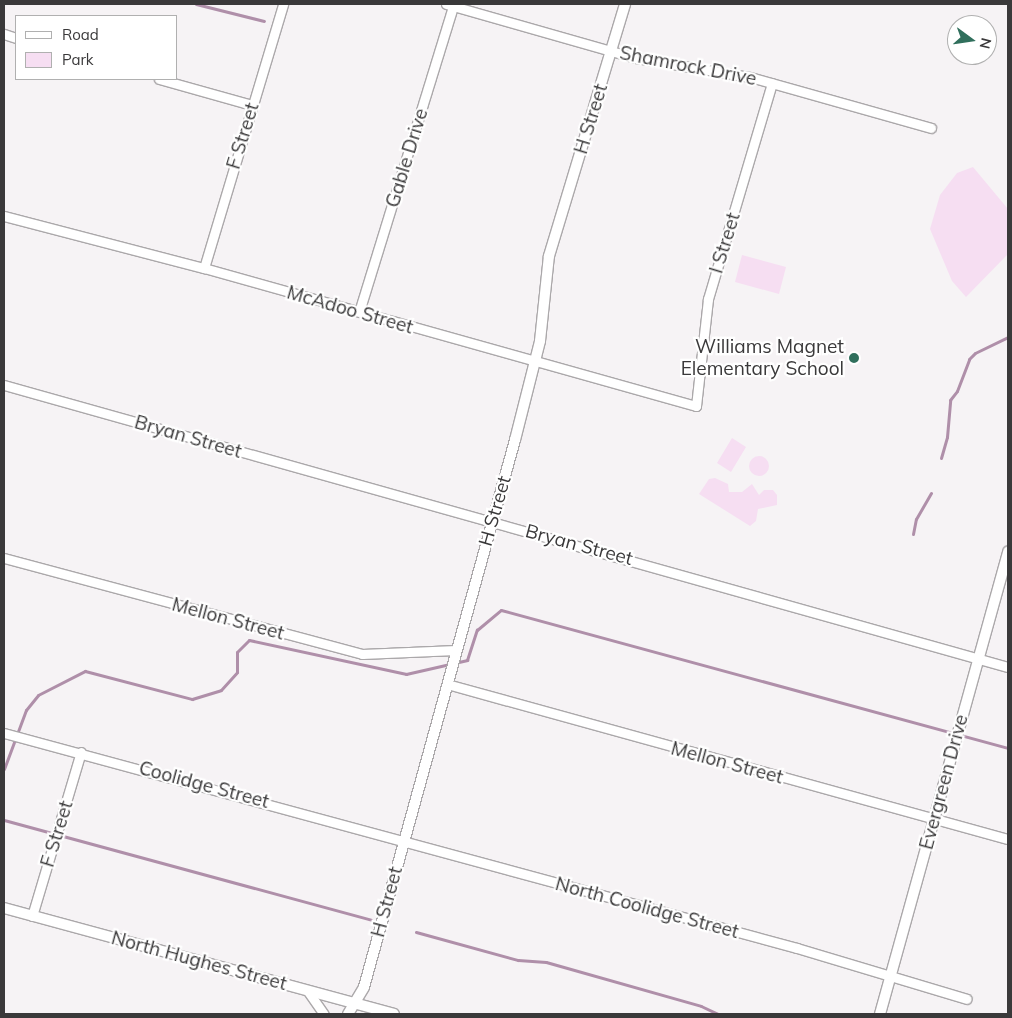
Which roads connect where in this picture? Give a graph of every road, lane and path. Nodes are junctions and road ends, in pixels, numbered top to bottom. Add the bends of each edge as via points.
1 (282, 4) edge
2 (451, 4) edge
3 (625, 4) edge
4 (611, 51) junction
5 (164, 80) edge
6 (772, 83) junction
7 (252, 105) junction
8 (931, 128) dead end
9 (4, 216) edge
10 (204, 268) junction
11 (359, 312) junction
12 (535, 362) junction
13 (4, 385) edge
14 (696, 406) joint
15 (492, 521) junction
16 (1008, 550) edge
17 (4, 558) edge
18 (455, 653) junction
19 (978, 658) junction
20 (1008, 667) edge
21 (448, 681) junction
22 (4, 733) edge
23 (81, 752) junction
24 (935, 820) junction
25 (1008, 840) edge
26 (403, 842) junction
27 (4, 908) edge
28 (32, 916) junction
29 (891, 976) junction
30 (307, 990) junction
31 (967, 999) dead end
32 (355, 1003) junction
33 (324, 1014) edge
34 (348, 1014) edge
35 (394, 1014) edge
36 (880, 1014) edge

1 - 7 street, F Street
2 - 4 street, Shamrock Drive
2 - 11 street, Gable Drive
3 - 4 street, H Street
4 - 6 street, Shamrock Drive
4 - 12 street, H Street via 549,256
5 - 7 street
6 - 8 street, Shamrock Drive
6 - 14 street, I Street via 708,299
7 - 10 street, F Street
9 - 10 street, McAdoo Street
10 - 11 street, McAdoo Street
11 - 12 street, McAdoo Street
12 - 14 street, McAdoo Street
12 - 15 street, H Street
13 - 15 street, Bryan Street
15 - 18 street, H Street
15 - 19 street, Bryan Street
16 - 19 street, Evergreen Drive
17 - 18 street, Mellon Street via 362,654
18 - 21 street, H Street
19 - 20 street, Bryan Street
19 - 24 street, Evergreen Drive
21 - 24 street, Mellon Street
21 - 26 street, H Street
22 - 23 street, Coolidge Street
23 - 26 street, Coolidge Street
23 - 28 street, F Street
24 - 25 street, Mellon Street
24 - 29 street, Evergreen Drive
26 - 29 street, North Coolidge Street
26 - 32 street, H Street via 364,987
27 - 28 street, North Hughes Street
28 - 30 street, North Hughes Street
29 - 31 street, North Coolidge Street
29 - 36 street, Evergreen Drive
30 - 32 street, North Hughes Street
30 - 33 street
32 - 34 street, H Street
32 - 35 street, North Hughes Street

